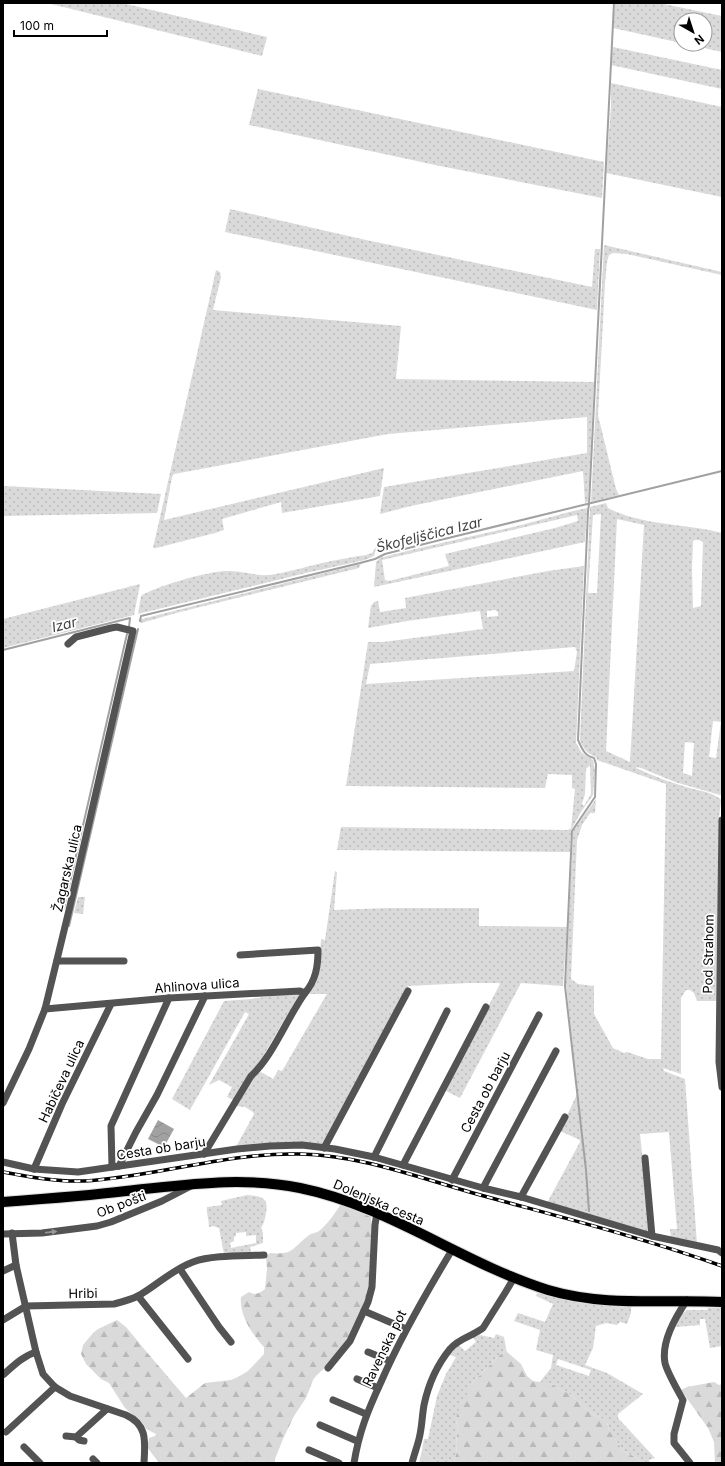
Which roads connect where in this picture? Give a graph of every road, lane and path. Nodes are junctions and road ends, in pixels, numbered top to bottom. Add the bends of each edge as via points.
1 (68, 644) dead end
2 (722, 820) edge
3 (240, 955) dead end
4 (57, 961) junction
5 (124, 961) dead end
6 (408, 991) dead end
7 (305, 993) junction
8 (205, 996) junction
9 (169, 998) junction
10 (111, 1004) junction
11 (486, 1007) dead end
12 (44, 1008) junction
13 (447, 1011) dead end
14 (539, 1015) dead end
15 (556, 1051) dead end
16 (722, 1088) edge
17 (3, 1103) edge
18 (565, 1117) dead end
19 (324, 1148) junction
20 (204, 1154) junction
21 (374, 1157) junction
22 (645, 1158) dead end
23 (3, 1162) edge
24 (403, 1165) junction
25 (116, 1167) junction
26 (34, 1169) junction
27 (452, 1180) junction
28 (195, 1184) junction
29 (483, 1188) junction
30 (521, 1197) junction
31 (3, 1202) edge
32 (377, 1213) junction
33 (12, 1233) junction
34 (3, 1234) edge
35 (652, 1236) junction
36 (452, 1250) junction
37 (722, 1252) edge
38 (264, 1255) dead end
39 (16, 1265) junction
40 (180, 1269) junction
41 (3, 1271) edge
42 (514, 1278) junction
43 (138, 1296) junction
44 (687, 1300) junction
45 (722, 1302) edge
46 (26, 1306) junction
47 (364, 1311) junction
48 (3, 1320) edge
49 (406, 1329) junction
50 (231, 1342) dead end
51 (36, 1352) junction
52 (368, 1352) dead end
53 (188, 1359) dead end
54 (390, 1361) junction
55 (328, 1368) dead end
56 (3, 1375) edge
57 (357, 1379) dead end
58 (55, 1387) junction
59 (378, 1388) junction
60 (333, 1400) dead end
61 (107, 1409) junction
62 (366, 1414) junction
63 (320, 1425) dead end
64 (6, 1432) dead end
65 (66, 1436) dead end
66 (76, 1437) junction
67 (84, 1441) dead end
68 (357, 1441) junction
69 (24, 1447) dead end
70 (309, 1450) dead end
71 (40, 1463) edge
72 (144, 1463) edge
73 (339, 1463) edge
74 (354, 1463) edge
75 (412, 1463) edge
76 (690, 1463) edge

1 - 4 street, Žagarska ulica via 76,637 111,628 133,631
2 - 16 street, Pod Strahom via 719,1062
3 - 7 street via 318,950 315,977
4 - 5 street
4 - 12 street, Žagarska ulica
6 - 19 street
7 - 8 street, Ahlinova ulica via 300,991
7 - 20 street
8 - 9 street, Ahlinova ulica
8 - 25 street via 157,1095
9 - 10 street, Ahlinova ulica
9 - 25 street via 111,1126
10 - 12 street, Ahlinova ulica
10 - 26 street, Habičeva ulica via 62,1104
11 - 24 street
12 - 17 street, Žagarska ulica via 29,1049
13 - 21 street
14 - 27 street, Cesta ob barju
15 - 29 street
18 - 30 street
19 - 20 street, Cesta ob barju via 302,1145 270,1146
19 - 21 street, Cesta ob barju
20 - 25 street, Cesta ob barju
21 - 24 street, Cesta ob barju
22 - 35 street
23 - 26 street, Cesta ob barju
24 - 27 street, Cesta ob barju
25 - 26 street, Cesta ob barju via 78,1172
27 - 29 street, Cesta ob barju
28 - 31 main road, Dolenjska cesta
28 - 32 main road, Dolenjska cesta via 269,1183 324,1193
33 -> 28 street, Ob pošti via 42,1233 97,1226 162,1201
29 - 30 street, Cesta ob barju
30 - 35 street, Cesta ob barju
32 - 36 main road, Dolenjska cesta
32 - 47 street via 372,1287
33 - 34 street, Ob pošti
33 - 39 street
35 - 37 street, Cesta ob barju
36 - 42 main road, Dolenjska cesta
36 - 49 street, Ravenska pot
38 - 40 street, Hribi via 208,1259 193,1262
39 - 41 street
39 - 46 street
40 - 43 street, Hribi
40 - 50 street
42 - 44 main road, Dolenjska cesta via 549,1290 603,1301
42 - 75 street via 483,1328 460,1340 450,1349 439,1366 424,1405
43 - 46 street, Hribi via 114,1304
43 - 53 street
44 - 45 main road, Dolenjska cesta
44 - 76 street via 676,1316 664,1348 666,1365 682,1400 674,1443
46 - 48 street
46 - 51 street
47 - 49 street
47 - 55 street via 350,1341
49 - 54 street, Ravenska pot
51 - 56 street via 17,1362
51 - 58 street via 43,1374
52 - 54 street
54 - 59 street, Ravenska pot
57 - 59 street
58 - 61 street via 70,1396
58 - 64 street
59 - 62 street, Ravenska pot
60 - 62 street
61 - 66 street
61 - 72 street via 126,1414 139,1423 145,1441
62 - 68 street, Ravenska pot
63 - 68 street
65 - 66 street
66 - 67 street
68 - 74 street, Ravenska pot
69 - 71 street
70 - 73 street

